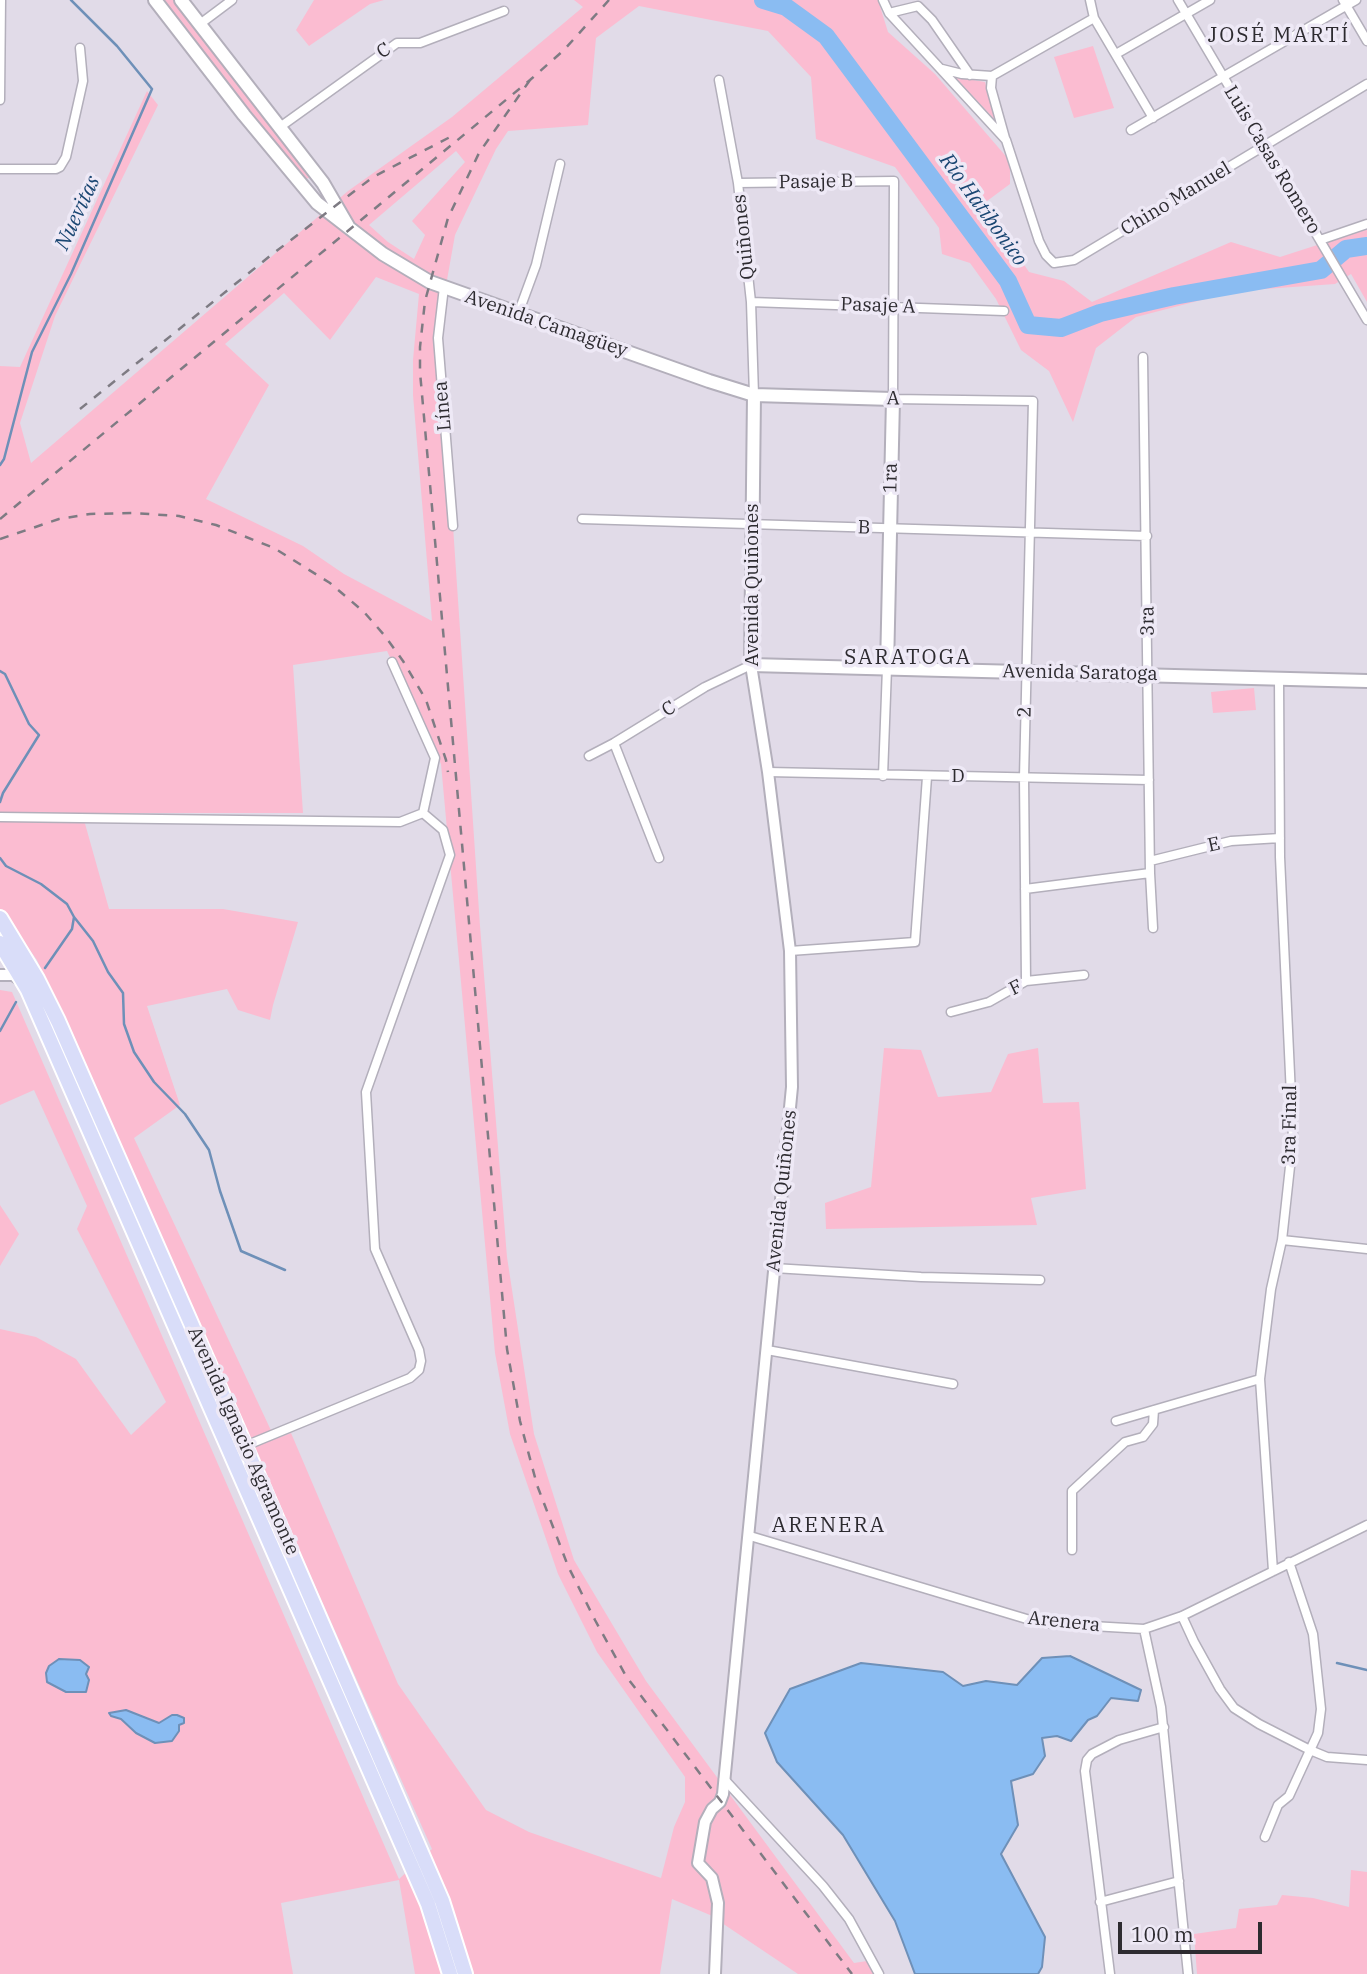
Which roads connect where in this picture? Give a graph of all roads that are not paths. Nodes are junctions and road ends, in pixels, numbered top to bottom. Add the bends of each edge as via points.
1 (1, 0) edge
2 (155, 0) edge
3 (181, 0) edge
4 (232, 0) edge
5 (883, 0) edge
6 (1090, 0) edge
7 (1178, 0) edge
8 (1210, 0) edge
9 (1356, 0) edge
10 (1345, 3) edge
11 (504, 10) dead end
12 (889, 13) junction
13 (1186, 14) junction
14 (1094, 18) junction
15 (200, 24) junction
16 (0, 37) edge
17 (1367, 41) edge
18 (80, 48) dead end
19 (1116, 54) junction
20 (942, 69) junction
21 (970, 75) junction
22 (992, 76) junction
23 (1223, 77) junction
24 (719, 80) dead end
25 (1367, 84) edge
26 (0, 100) edge
27 (1153, 118) junction
28 (280, 127) junction
29 (1131, 130) dead end
30 (1006, 140) junction
31 (1264, 146) junction
32 (560, 164) dead end
33 (0, 169) edge
34 (894, 181) joint
35 (323, 183) junction
36 (738, 183) junction
37 (309, 194) junction
38 (1367, 224) edge
39 (350, 229) junction
40 (1320, 240) junction
41 (444, 288) junction
42 (751, 302) junction
43 (895, 306) junction
44 (1004, 311) dead end
45 (518, 314) junction
46 (1367, 320) edge
47 (1143, 357) dead end
48 (754, 395) junction
49 (893, 399) junction
50 (1032, 401) joint
51 (582, 519) dead end
52 (751, 524) junction
53 (453, 526) dead end
54 (890, 528) junction
55 (1029, 532) junction
56 (1147, 536) junction
57 (392, 662) dead end
58 (751, 665) junction
59 (887, 668) junction
60 (1025, 672) junction
61 (1149, 674) junction
62 (1279, 678) junction
63 (1367, 681) edge
64 (614, 743) junction
65 (589, 755) dead end
66 (768, 772) junction
67 (883, 776) junction
68 (927, 777) junction
69 (1024, 777) junction
70 (1149, 780) junction
71 (423, 813) junction
72 (2, 817) edge
73 (1280, 838) junction
74 (659, 858) dead end
75 (1150, 861) junction
76 (1150, 873) junction
77 (1025, 889) junction
78 (1153, 928) dead end
79 (4, 940) edge
80 (790, 951) junction
81 (0, 975) edge
82 (1084, 975) dead end
83 (22, 981) junction
84 (1026, 981) junction
85 (951, 1012) dead end
86 (1282, 1240) junction
87 (1367, 1249) edge
88 (774, 1268) junction
89 (1040, 1280) dead end
90 (767, 1350) junction
91 (1260, 1379) junction
92 (953, 1384) dead end
93 (1154, 1410) junction
94 (1116, 1421) dead end
95 (245, 1447) junction
96 (1367, 1525) edge
97 (750, 1536) junction
98 (1072, 1550) dead end
99 (1289, 1562) junction
100 (1273, 1571) junction
101 (1182, 1616) junction
102 (1144, 1629) junction
103 (1164, 1727) junction
104 (1310, 1751) junction
105 (1367, 1760) edge
106 (724, 1779) junction
107 (1265, 1837) dead end
108 (1179, 1881) junction
109 (1100, 1902) junction
110 (450, 1974) edge
111 (465, 1974) edge
112 (715, 1974) edge
113 (879, 1974) edge
114 (1110, 1974) edge
115 (1188, 1974) edge

1 - 16 street
2 - 37 main road, Avenida Camagüey
3 - 15 main road, Avenida Camagüey
4 - 15 street
5 - 12 street
6 - 14 street
7 - 13 street, Luis Casas Romero
8 - 13 street
9 - 10 street
10 - 17 street
10 - 23 street
11 - 28 street, C via 420,43 397,43
12 - 20 street
12 - 21 street via 918,6
13 - 19 street
13 - 23 street, Luis Casas Romero
14 - 19 street
14 - 22 street
15 - 28 main road, Avenida Camagüey
16 - 26 street
18 - 33 street via 83,81 66,157 56,169
19 - 27 street
20 - 21 street
20 - 30 street
21 - 22 street
22 - 30 street via 991,88
23 - 27 street
23 - 31 street, Luis Casas Romero
24 - 36 street, Quiñones
25 - 31 street, Chino Manuel
27 - 29 street
28 - 35 main road, Avenida Camagüey
30 - 31 street, Chino Manuel via 1039,241 1054,263 1074,260
31 - 40 street, Luis Casas Romero
32 - 45 street via 536,265
34 - 36 street, Pasaje B
34 - 43 street, 1ra
35 - 37 main road
35 - 39 main road, Avenida Camagüey
36 - 42 street, Quiñones
37 - 39 main road, Avenida Camagüey
38 - 40 street
39 - 41 main road, Avenida Camagüey via 383,254
40 - 46 street, Luis Casas Romero
41 - 45 main road, Avenida Camagüey
41 - 53 street, Línea via 438,338
42 - 43 street, Pasaje A
42 - 48 street, Quiñones
43 - 44 street, Pasaje A
43 - 49 street, 1ra
45 - 48 main road, Avenida Camagüey
47 - 56 street, 3ra
48 - 49 main road, A
48 - 52 main road, Avenida Quiñones
49 - 50 street, A
49 - 54 main road, 1ra
50 - 55 street, 2
51 - 52 street, B
52 - 54 street, B
52 - 58 main road, Avenida Quiñones
54 - 55 street, B
54 - 59 main road, 1ra
55 - 56 street, B
55 - 60 street, 2
56 - 61 street, 3ra
57 - 71 street via 436,758
58 - 59 main road, Avenida Saratoga
58 - 64 street, C via 705,687
58 - 66 street, Avenida Quiñones
59 - 60 main road, Avenida Saratoga
59 - 67 street, 1ra
60 - 61 main road, Avenida Saratoga
60 - 69 street, 2
61 - 62 main road, Avenida Saratoga
61 - 70 street, 3ra
62 - 63 main road, Avenida Saratoga
62 - 73 street, 3ra Final
64 - 65 street, C
64 - 74 street
66 - 67 street, D
66 - 80 street, Avenida Quiñones
67 - 68 street, D
68 - 69 street, D
68 - 80 street via 915,942
69 - 70 street, D
69 - 77 street, 2
70 - 75 street, 3ra
71 - 72 street via 400,822
71 - 95 street via 443,830 450,855 366,1092 375,1249 419,1350 419,1370 410,1378
73 - 75 street, E via 1231,841
73 - 86 street, 3ra Final via 1293,1139
75 - 76 street, 3ra
76 - 77 street
76 - 78 street, 3ra
77 - 84 street, 2
79 - 83 main road, Avenida Ignacio Agramonte
79 - 95 main road, Avenida Ignacio Agramonte via 58,1021
80 - 88 street, Avenida Quiñones via 792,1087
81 - 83 street
82 - 84 street, F
83 - 110 main road, Avenida Ignacio Agramonte via 428,1904
84 - 85 street, F via 989,1002
86 - 87 street
86 - 91 street, 3ra Final
88 - 89 street
88 - 90 street, Avenida Quiñones
90 - 92 street
90 - 97 street, Avenida Quiñones
91 - 93 street
91 - 100 street, 3ra Final
93 - 94 street
93 - 98 street via 1153,1424 1143,1437 1125,1442 1072,1491
95 - 111 main road, Avenida Ignacio Agramonte via 442,1901
96 - 99 street, Arenera
97 - 102 street, Arenera via 1040,1623
97 - 106 street, Avenida Quiñones
99 - 100 street, Arenera
99 - 104 street via 1313,1634 1321,1709
100 - 101 street, Arenera
101 - 102 street, Arenera
101 - 104 street via 1234,1708
102 - 103 street
103 - 108 street
103 - 109 street via 1119,1740 1087,1760
104 - 105 street
104 - 107 street
106 - 112 street, Avenida Quiñones via 720,1802 705,1822 698,1863 712,1878 718,1903
106 - 113 street via 823,1886 849,1919
108 - 109 street
108 - 115 street
109 - 114 street

